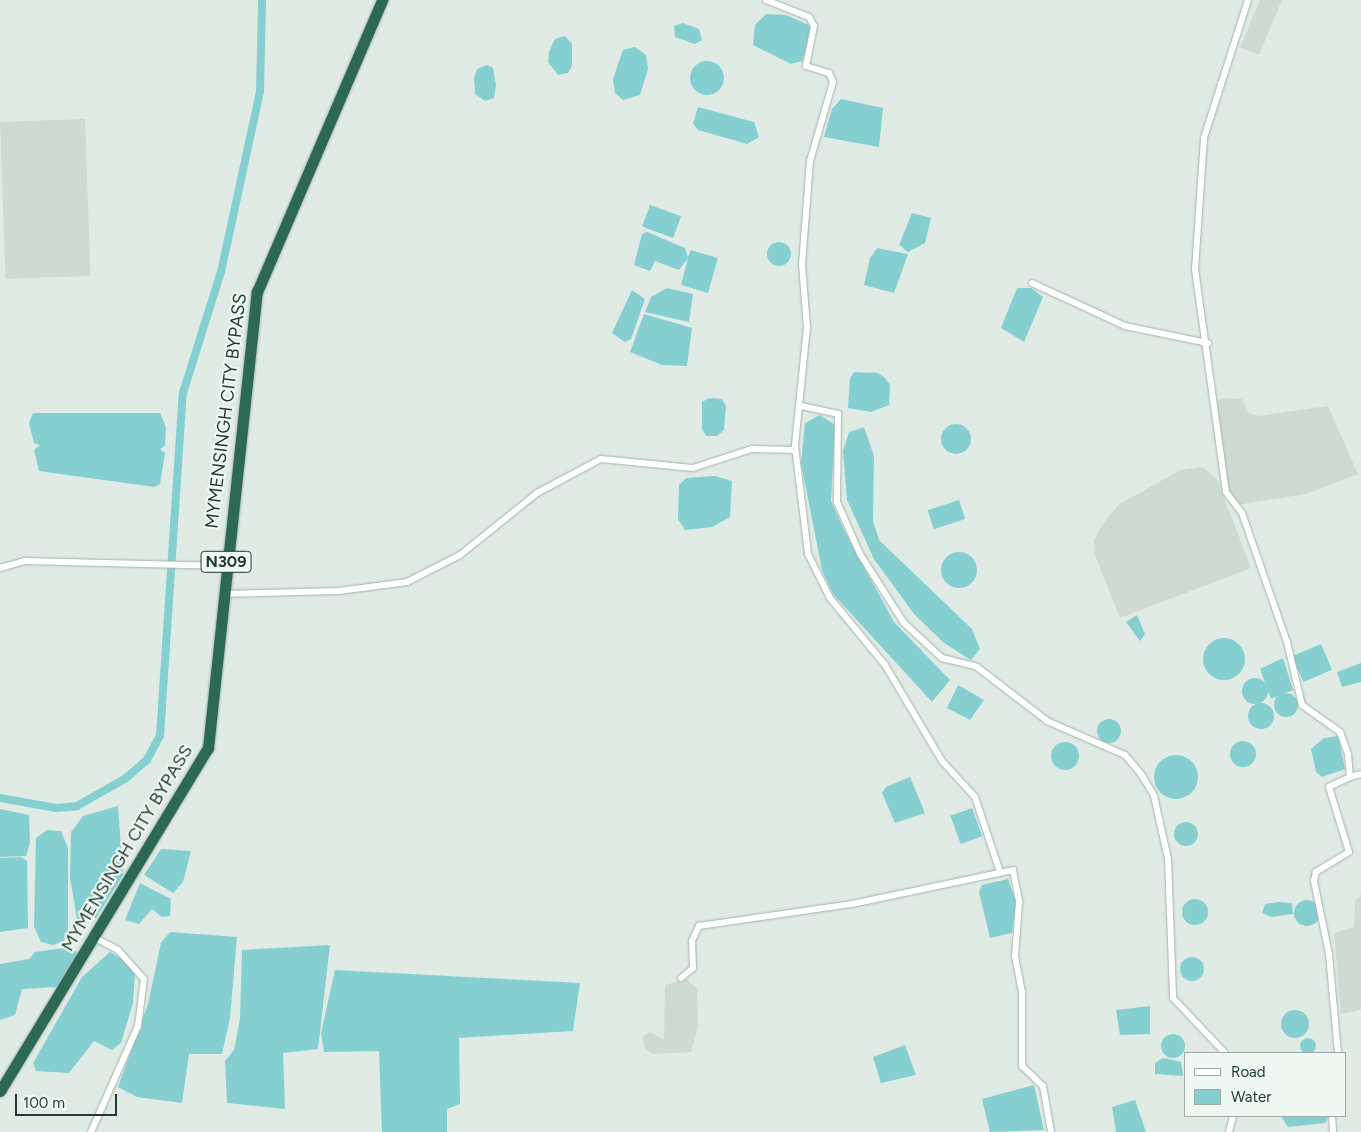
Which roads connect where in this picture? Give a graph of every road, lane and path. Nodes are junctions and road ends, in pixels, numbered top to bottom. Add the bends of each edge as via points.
1 (382, 0) edge
2 (766, 0) edge
3 (1248, 0) edge
4 (1032, 283) dead end
5 (1208, 343) junction
6 (801, 406) junction
7 (795, 450) junction
8 (225, 566) junction
9 (0, 568) edge
10 (223, 594) junction
11 (1361, 774) edge
12 (1350, 777) junction
13 (1000, 872) junction
14 (94, 937) junction
15 (681, 978) dead end
16 (1224, 1052) edge
17 (1338, 1052) edge
18 (0, 1091) edge
19 (1234, 1117) edge
20 (1332, 1117) edge
21 (91, 1132) edge
22 (1051, 1132) edge
23 (1229, 1132) edge
24 (1332, 1132) edge

1 - 8 highway, MYMENSINGH CITY BYPASS / N309 via 257,292
2 - 6 street via 809,17 814,26 806,66 830,74 833,82 810,161 802,264 807,327
3 - 5 street via 1216,94 1199,165 1196,269
4 - 5 street via 1124,326
5 - 12 street via 1226,492 1242,513 1287,642 1302,704 1340,732
6 - 7 street
6 - 16 street via 838,414 837,502 860,554 904,623 942,658 976,667 1047,721 1125,755 1142,774 1154,796 1168,859 1173,998
7 - 10 street via 770,446 752,449 693,468 601,459 537,493 460,555 407,582 339,591
7 - 13 street via 802,528 816,574 885,665 942,761 975,797
8 - 9 street via 184,562 25,561
8 - 10 highway, MYMENSINGH CITY BYPASS / N309
10 - 14 highway, MYMENSINGH CITY BYPASS / N309 via 211,737 205,756
11 - 12 street
12 - 17 street via 1329,787 1349,852 1316,872 1314,881 1329,954
13 - 15 street via 852,904 699,926 692,941 693,968
13 - 22 street via 1012,870 1019,902 1015,956 1022,992 1022,1066 1043,1086
14 - 18 highway, MYMENSINGH CITY BYPASS / N309
14 - 21 street via 118,950 144,979 138,1026
19 - 23 street
20 - 24 street

